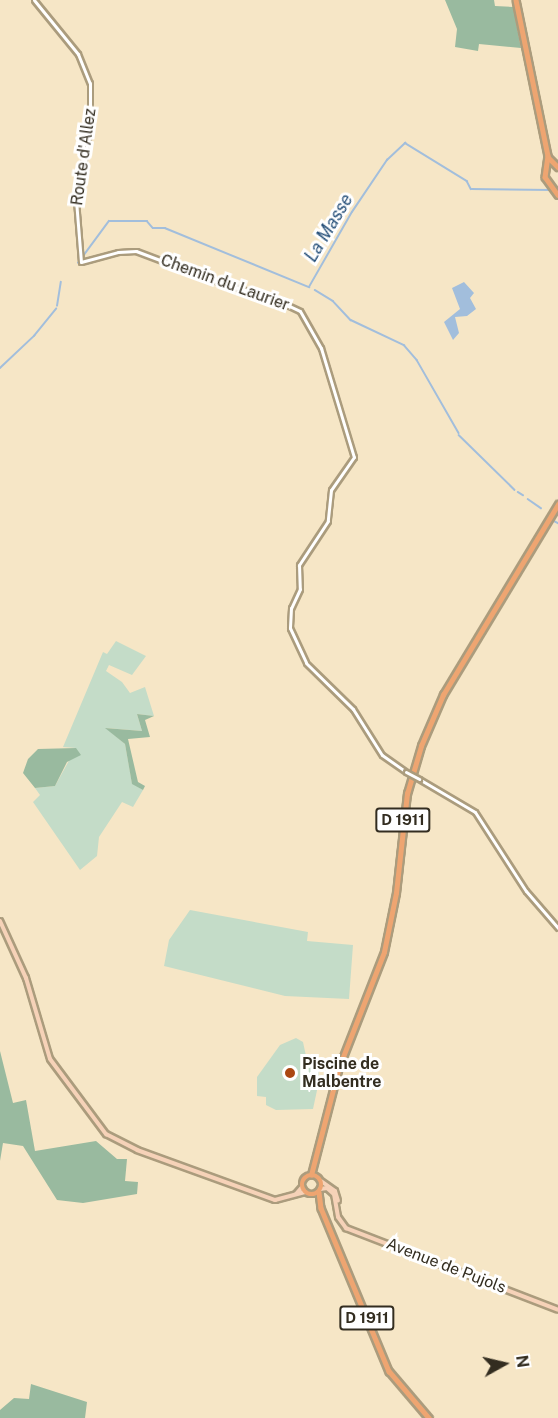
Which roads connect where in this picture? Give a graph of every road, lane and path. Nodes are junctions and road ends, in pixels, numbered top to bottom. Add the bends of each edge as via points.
1 (34, 0) edge
2 (516, 0) edge
3 (548, 156) junction
4 (556, 167) edge
5 (547, 170) junction
6 (552, 184) junction
7 (558, 184) edge
8 (558, 195) edge
9 (80, 261) joint
10 (558, 504) edge
11 (0, 921) edge
12 (558, 928) edge
13 (316, 1162) junction
14 (311, 1175) junction
15 (319, 1179) junction
16 (303, 1189) junction
17 (319, 1191) junction
18 (310, 1194) junction
19 (321, 1208) junction
20 (338, 1217) junction
21 (558, 1310) edge
22 (429, 1418) edge

1 - 9 street, Route d'Allez via 78,54 90,83 91,121 76,200
2 - 3 main road
3 - 4 main road
3 - 5 main road
4 - 5 main road
5 - 6 main road via 545,177
6 - 7 main road
6 - 8 main road
9 - 12 street, Chemin du Laurier, bridge via 118,252 141,252 226,285 281,300 307,320 327,360 345,434 354,454 331,490 329,517 299,565 300,589 291,608 290,628 306,663 352,709 382,755 475,812 526,891
10 - 13 main road, D 1911 via 443,695 421,746 407,794 396,892 384,952 339,1067
11 - 16 main road via 26,978 50,1059 106,1134 274,1200
13 - 14 main road, D 1911
13 - 15 main road, D 1911
14 - 15 main road
14 - 16 main road via 304,1178
15 - 17 main road
15 - 20 main road via 335,1191
16 - 18 main road
17 - 18 main road
17 - 19 main road, D 1911
17 - 20 main road via 327,1188 334,1194
18 - 19 main road, D 1911
19 - 22 main road, D 1911 via 389,1371
20 - 21 main road, Avenue de Pujols via 346,1228

